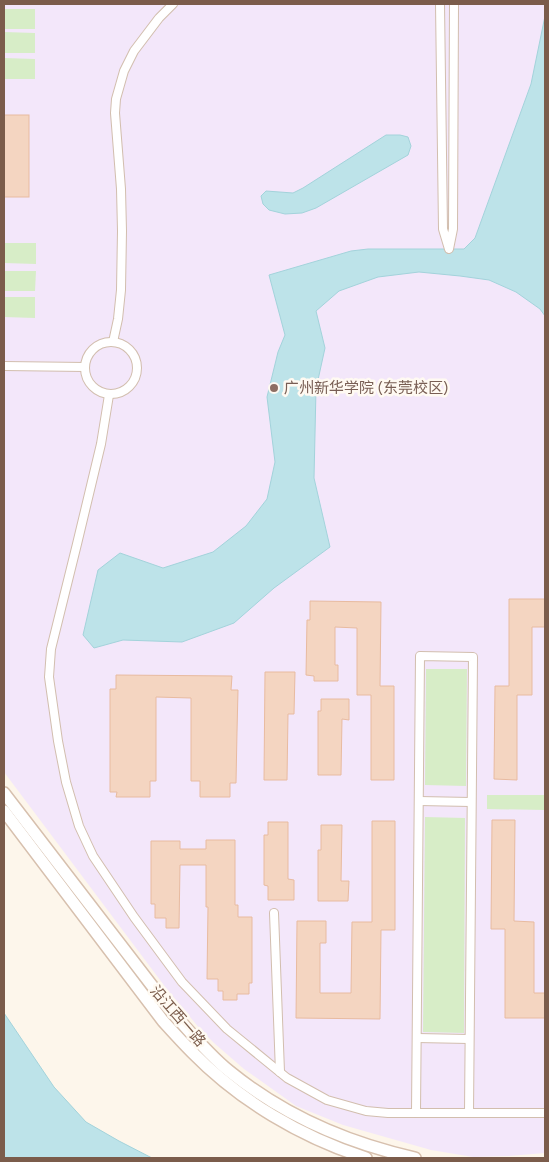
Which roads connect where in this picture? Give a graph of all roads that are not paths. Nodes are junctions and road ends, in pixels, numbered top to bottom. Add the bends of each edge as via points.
1 (173, 4) edge
2 (440, 4) edge
3 (454, 4) edge
4 (113, 342) junction
5 (4, 366) edge
6 (85, 367) junction
7 (109, 395) junction
8 (4, 793) edge
9 (419, 801) junction
10 (471, 802) junction
11 (4, 811) edge
12 (274, 912) dead end
13 (417, 1038) junction
14 (469, 1039) junction
15 (280, 1072) junction
16 (416, 1113) junction
17 (468, 1113) junction
18 (545, 1113) edge
19 (366, 1158) edge
20 (415, 1158) edge

1 - 4 street via 158,18 134,52 124,71 116,99 114,113 122,231 120,299
2 - 3 street via 443,229 449,249 453,229
4 - 6 street via 101,344 91,351
4 - 7 street via 125,345 133,354 138,371 130,387
5 - 6 street
6 - 7 street via 93,388
7 - 15 street via 51,649 49,676 66,782 79,826 93,856 134,917 182,982 227,1029
8 - 20 street, 沿江西一路 via 173,1013 229,1071 320,1128 386,1152
9 - 10 street
9 - 10 street via 420,656 455,656 473,657
9 - 13 street
10 - 14 street
11 - 19 street, 沿江西一路 via 163,1021 192,1052 251,1102 285,1123 312,1138
12 - 15 street
13 - 14 street
13 - 16 street
14 - 17 street
15 - 16 street via 327,1100 366,1111
16 - 17 street
17 - 18 street

